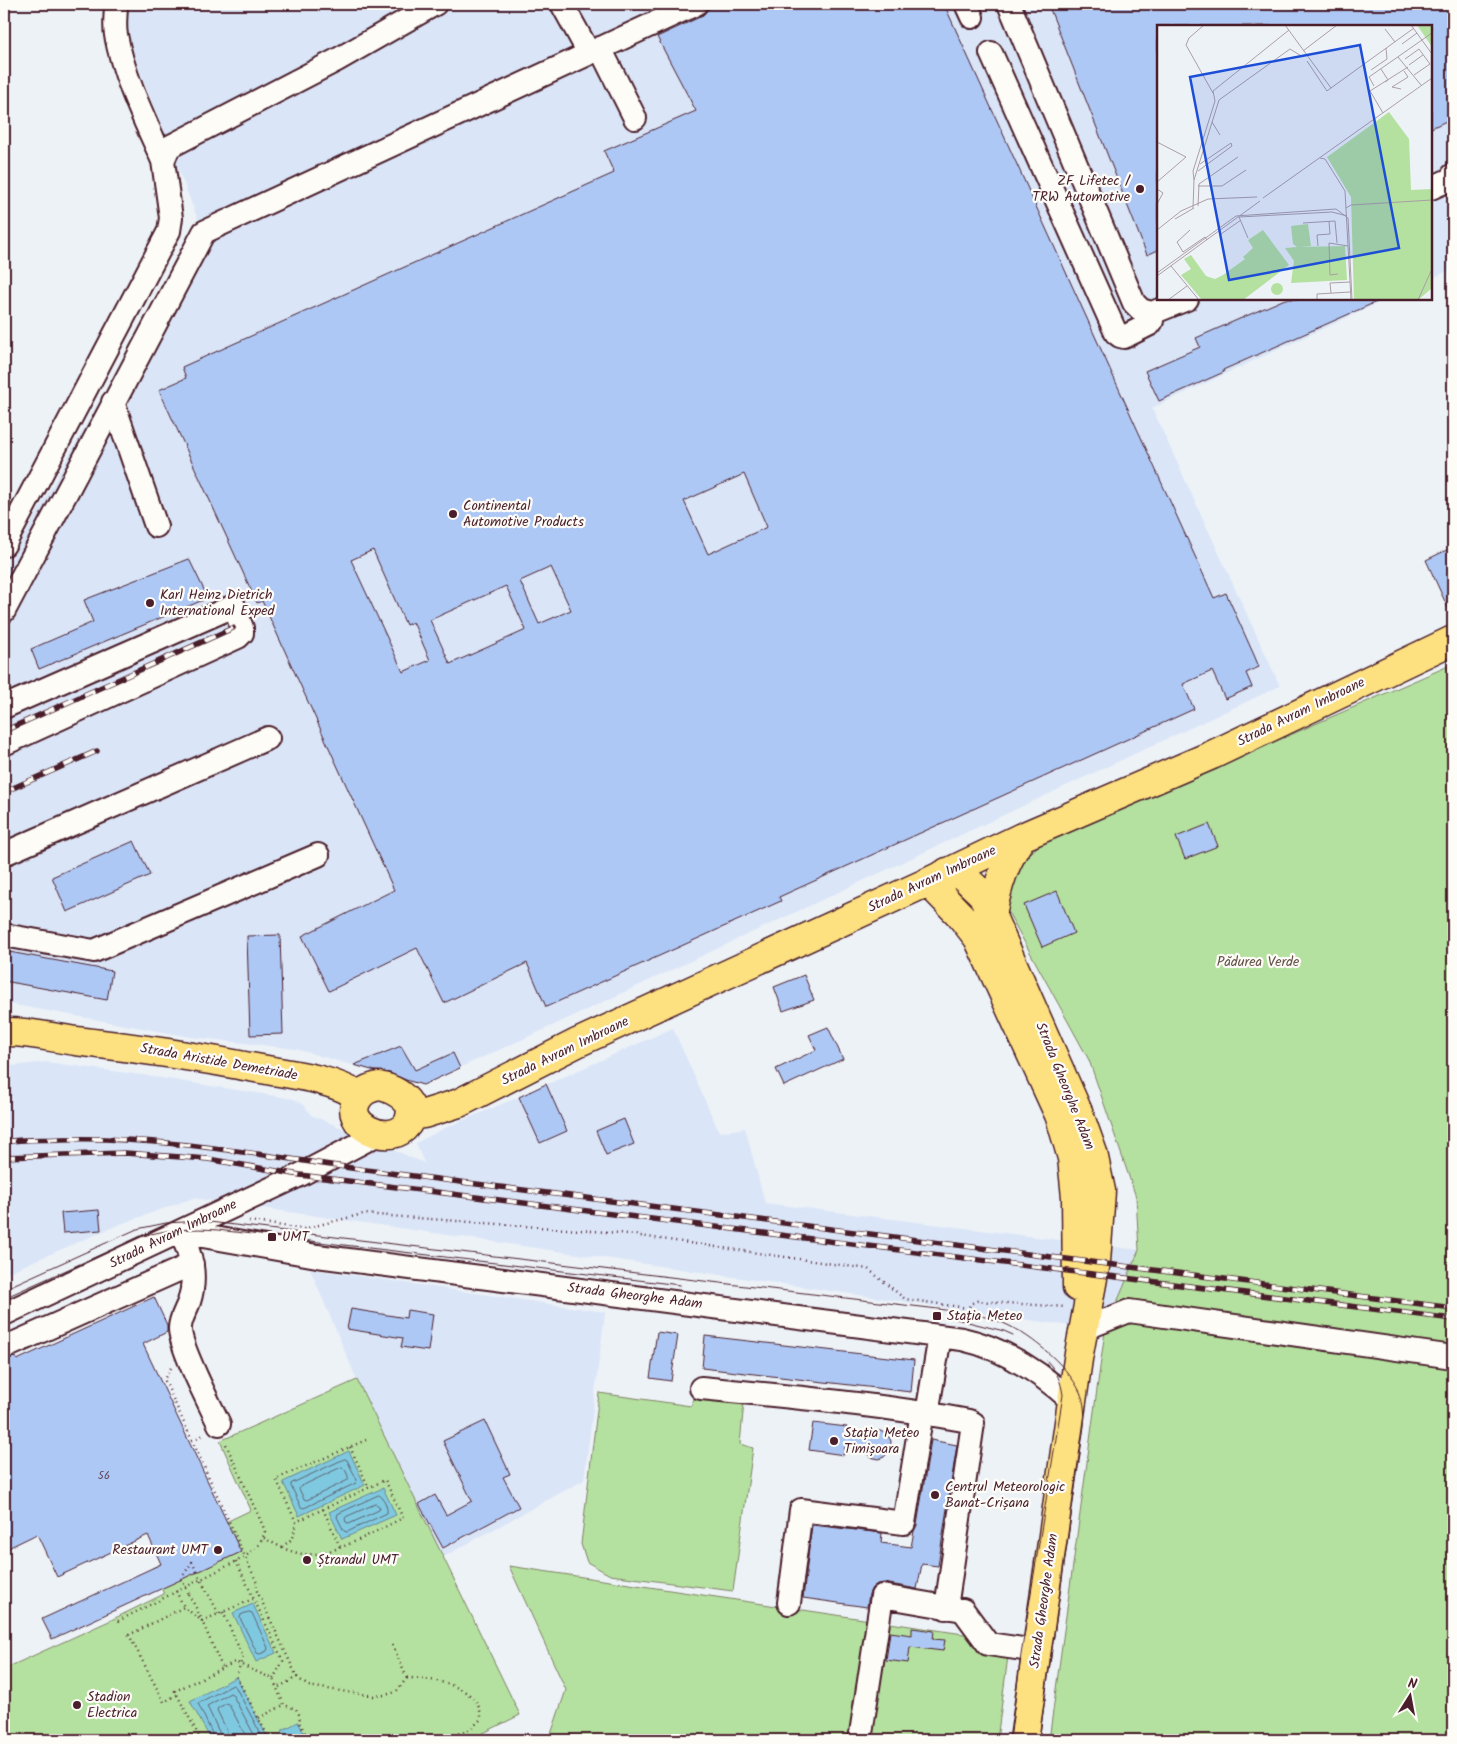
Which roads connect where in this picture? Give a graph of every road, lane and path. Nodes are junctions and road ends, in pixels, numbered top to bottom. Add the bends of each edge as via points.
1 (116, 4) edge
2 (435, 4) edge
3 (562, 4) edge
4 (696, 4) edge
5 (1010, 4) edge
6 (594, 51) junction
7 (991, 53) dead end
8 (636, 118) dead end
9 (163, 161) junction
10 (1453, 176) edge
11 (1432, 188) edge
12 (1185, 300) edge
13 (1152, 314) junction
14 (113, 402) junction
15 (156, 526) dead end
16 (4, 544) edge
17 (4, 611) edge
18 (1453, 640) edge
19 (4, 706) edge
20 (268, 738) dead end
21 (4, 744) edge
22 (1022, 837) junction
23 (4, 854) edge
24 (318, 855) dead end
25 (937, 877) junction
26 (992, 916) junction
27 (4, 935) edge
28 (4, 1032) edge
29 (75, 1041) junction
30 (4, 1050) edge
31 (410, 1116) junction
32 (365, 1117) junction
33 (245, 1220) dead end
34 (180, 1232) junction
35 (192, 1264) junction
36 (968, 1308) junction
37 (4, 1314) edge
38 (1081, 1318) junction
39 (951, 1337) junction
40 (8, 1346) dead end
41 (1453, 1357) edge
42 (164, 1379) dead end
43 (701, 1388) dead end
44 (1072, 1402) junction
45 (927, 1413) junction
46 (219, 1424) joint
47 (366, 1440) dead end
48 (350, 1447) junction
49 (368, 1488) junction
50 (323, 1509) junction
51 (296, 1522) junction
52 (264, 1538) junction
53 (282, 1547) junction
54 (340, 1547) junction
55 (245, 1557) junction
56 (236, 1561) junction
57 (176, 1591) junction
58 (253, 1598) junction
59 (789, 1602) dead end
60 (184, 1607) junction
61 (946, 1608) junction
62 (223, 1612) junction
63 (219, 1614) junction
64 (118, 1621) dead end
65 (202, 1621) junction
66 (392, 1645) dead end
67 (1037, 1651) junction
68 (240, 1664) junction
69 (222, 1667) junction
70 (297, 1677) junction
71 (407, 1678) junction
72 (273, 1679) junction
73 (277, 1688) junction
74 (177, 1695) junction
75 (284, 1704) junction
76 (258, 1718) junction
77 (201, 1740) edge
78 (270, 1740) edge
79 (309, 1740) edge
80 (441, 1740) edge
81 (860, 1740) edge
82 (1024, 1740) edge

1 - 9 street via 116,33 123,64
2 - 9 street via 337,60 169,147
3 - 6 street
4 - 6 street
5 - 13 street via 1134,303
6 - 8 street
6 - 14 street via 204,232
7 - 13 street via 1116,332 1124,336 1150,324
9 - 16 street via 171,218 169,231
10 - 11 street
12 - 13 street
14 - 15 street
14 - 17 street
18 - 22 main road, Strada Avram Imbroane via 1212,754
19 - 21 street via 234,606 242,628 238,637
20 - 23 street
22 - 25 main road, Strada Avram Imbroane
22 - 26 main road via 1009,856
24 - 27 street via 94,951
25 - 26 main road, Strada Gheorghe Adam via 963,876 982,894
25 - 31 main road, Strada Avram Imbroane via 577,1043 459,1103
25 - 38 main road, Strada Gheorghe Adam via 978,938 1060,1117 1072,1158 1076,1196
26 - 38 main road, Strada Gheorghe Adam via 1079,1114 1093,1154 1101,1191 1096,1262
28 - 29 main road, Strada Aristide Demetriade via 16,1031
29 - 30 main road, Strada Aristide Demetriade
29 - 32 main road, Strada Aristide Demetriade via 210,1060 336,1084 347,1089
31 - 32 main road via 402,1130 390,1134
31 - 32 main road via 406,1099 389,1088 379,1086 365,1090
32 - 34 street, Strada Avram Imbroane via 341,1152
33 - 36 path via 303,1229 363,1214 620,1234 868,1269 905,1299
34 - 35 street via 190,1251
34 - 37 street, Strada Avram Imbroane
34 - 39 street, Strada Gheorghe Adam via 317,1256
35 - 40 street
35 - 46 street via 192,1287 180,1328 185,1350
36 - 38 path via 977,1301
36 - 39 path
38 - 41 street via 1129,1311
38 - 44 main road, Strada Gheorghe Adam
39 - 44 street, Strada Gheorghe Adam via 1001,1350 1045,1379
39 - 45 street
42 - 55 path
43 - 45 street via 878,1405
44 - 67 main road, Strada Gheorghe Adam
45 - 59 street via 904,1523 801,1510
45 - 61 street via 969,1421 973,1426
46 - 52 path via 263,1526
47 - 48 path
48 - 49 path
48 - 51 path via 276,1479
49 - 50 path
49 - 54 path via 385,1480 403,1518
50 - 51 path
50 - 54 path
51 - 53 path via 293,1538
52 - 53 path
52 - 55 path
53 - 54 path via 304,1555
55 - 56 path
55 - 70 path
56 - 57 path
56 - 58 path
57 - 60 path
57 - 64 path
58 - 62 path
58 - 72 path via 283,1661
60 - 65 path
60 - 74 path via 129,1635 164,1702
61 - 67 street via 963,1610 988,1644
61 - 81 street via 882,1596
62 - 63 path
62 - 68 path via 243,1658
63 - 65 path
63 - 65 path, bridge via 192,1562 182,1579
65 - 69 path
66 - 71 path
67 - 82 main road, Strada Gheorghe Adam
68 - 69 path via 235,1662
68 - 72 path
68 - 76 path via 236,1676
69 - 74 path via 175,1691
70 - 71 path via 308,1686 374,1696 396,1692
70 - 73 path
71 - 80 path via 426,1678 452,1685 472,1698 481,1710 481,1720 471,1729
72 - 73 path
73 - 75 path
74 - 77 path
75 - 76 path
75 - 79 path via 296,1709
76 - 78 path

